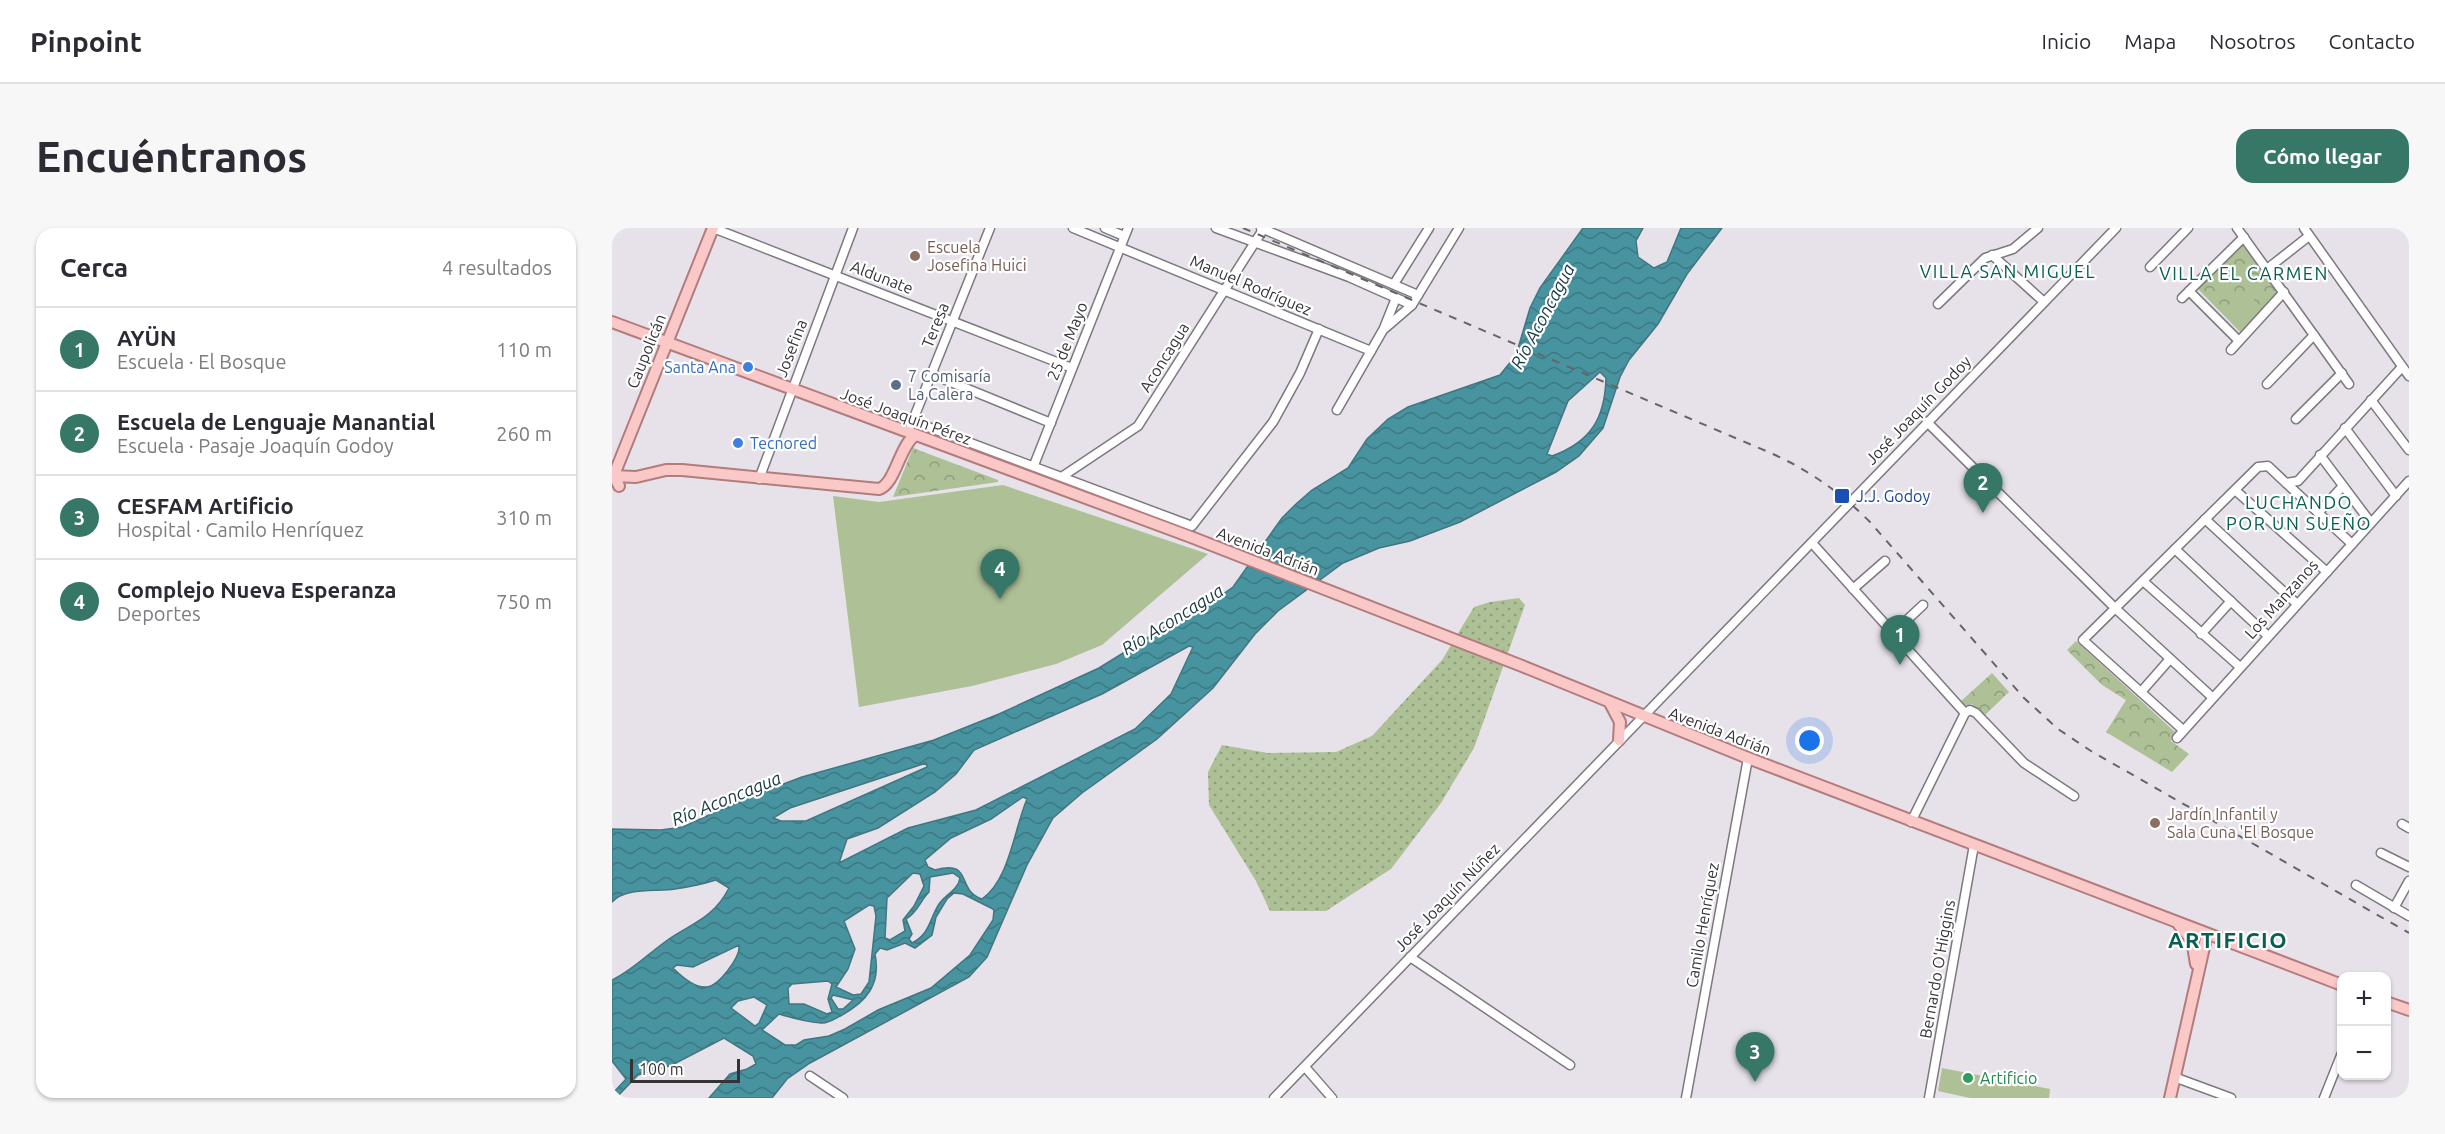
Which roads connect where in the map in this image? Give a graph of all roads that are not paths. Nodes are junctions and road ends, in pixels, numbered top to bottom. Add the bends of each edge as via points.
1 (713, 228) edge
2 (854, 228) edge
3 (990, 228) edge
4 (1073, 228) edge
5 (1105, 228) edge
6 (1216, 228) edge
7 (1262, 228) edge
8 (1430, 228) edge
9 (1459, 228) edge
10 (2038, 228) edge
11 (2116, 228) edge
12 (2188, 228) edge
13 (2237, 228) edge
14 (2304, 228) edge
15 (1126, 232) edge
16 (2309, 236) junction
17 (2244, 237) junction
18 (1254, 242) junction
19 (1120, 247) junction
20 (1992, 255) junction
21 (2150, 267) dead end
22 (2266, 269) junction
23 (835, 275) junction
24 (1394, 284) junction
25 (1224, 289) junction
26 (2189, 291) junction
27 (2284, 292) junction
28 (1418, 295) junction
29 (1396, 298) junction
30 (2182, 298) dead end
31 (2044, 302) junction
32 (1938, 303) dead end
33 (1412, 304) junction
34 (953, 321) junction
35 (612, 322) edge
36 (1319, 329) junction
37 (1383, 330) junction
38 (2314, 335) junction
39 (2239, 341) junction
40 (665, 342) junction
41 (2232, 350) dead end
42 (1371, 351) junction
43 (2402, 367) junction
44 (1072, 368) junction
45 (931, 374) junction
46 (2342, 374) junction
47 (2409, 376) edge
48 (2268, 384) dead end
49 (2349, 384) dead end
50 (791, 389) junction
51 (2372, 400) junction
52 (1337, 410) dead end
53 (2296, 419) dead end
54 (912, 421) junction
55 (1927, 422) junction
56 (1051, 423) junction
57 (887, 426) junction
58 (2345, 428) junction
59 (911, 435) junction
60 (905, 445) junction
61 (2409, 450) edge
62 (2320, 455) junction
63 (1034, 465) junction
64 (613, 475) edge
65 (1063, 476) junction
66 (636, 477) junction
67 (759, 478) junction
68 (2409, 481) edge
69 (2286, 483) junction
70 (2343, 486) junction
71 (616, 488) edge
72 (2235, 490) junction
73 (2396, 496) junction
74 (2318, 513) junction
75 (2205, 519) junction
76 (2371, 523) junction
77 (1191, 532) junction
78 (1812, 543) junction
79 (2352, 544) junction
80 (2175, 549) junction
81 (1885, 561) dead end
82 (2327, 572) junction
83 (2144, 581) junction
84 (1853, 589) junction
85 (2231, 601) junction
86 (2297, 604) junction
87 (1923, 605) dead end
88 (2116, 609) junction
89 (1893, 633) junction
90 (2201, 634) junction
91 (2268, 636) junction
92 (2170, 659) junction
93 (2240, 667) junction
94 (2141, 692) junction
95 (2212, 697) junction
96 (1610, 703) junction
97 (1965, 713) junction
98 (1642, 716) junction
99 (2183, 730) junction
100 (2177, 738) dead end
101 (1619, 740) junction
102 (1748, 758) junction
103 (2074, 796) dead end
104 (1911, 822) junction
105 (1974, 845) junction
106 (2381, 853) dead end
107 (2409, 867) edge
108 (2409, 881) edge
109 (2356, 885) dead end
110 (2394, 908) junction
111 (2409, 916) edge
112 (2174, 921) junction
113 (2207, 934) junction
114 (1410, 957) junction
115 (2197, 978) junction
116 (2337, 983) edge
117 (2391, 1004) edge
118 (2409, 1010) edge
119 (1570, 1065) dead end
120 (2337, 1066) edge
121 (1305, 1067) junction
122 (810, 1076) dead end
123 (2174, 1077) junction
124 (843, 1098) edge
125 (1274, 1098) edge
126 (1332, 1098) edge
127 (1686, 1098) edge
128 (1929, 1098) edge
129 (2170, 1098) edge
130 (2231, 1098) edge
131 (2324, 1098) edge

1 - 23 street, Aldunate
1 - 40 main road, Caupolicán
2 - 23 street, Josefina
3 - 34 street, Teresa
4 - 19 street, Manuel Rodríguez
5 - 15 street
6 - 18 street
7 - 18 street, Aconcagua
7 - 24 street
8 - 24 street
9 - 28 street
10 - 20 street via 2013,249
11 - 31 street, José Joaquín Godoy
12 - 21 street
13 - 17 street
14 - 16 street
15 - 19 street, 25 de Mayo
16 - 22 street
16 - 43 street
17 - 22 street
17 - 26 street
18 - 25 street, Aconcagua
18 - 29 street
19 - 25 street, Manuel Rodríguez
19 - 44 street, 25 de Mayo
20 - 31 street
20 - 32 street via 1984,258
22 - 27 street
23 - 34 street, Aldunate
23 - 50 street, Josefina
24 - 28 street
25 - 36 street, Manuel Rodríguez
25 - 65 street, Aconcagua via 1138,426
26 - 30 street
26 - 39 street
27 - 38 street
27 - 39 street
28 - 33 street
29 - 33 street
29 - 37 street
31 - 55 street, José Joaquín Godoy
33 - 37 street
34 - 44 street, Aldunate
34 - 45 street, Teresa
35 - 40 main road, José Joaquín Pérez
36 - 42 street, Manuel Rodríguez
36 - 77 street via 1273,422
37 - 42 street
38 - 46 street
38 - 48 street
39 - 41 street
40 - 50 main road, José Joaquín Pérez
40 - 64 main road, Caupolicán
42 - 52 street
43 - 47 street
43 - 51 street
44 - 56 street, 25 de Mayo
45 - 54 street, Teresa
45 - 56 street
46 - 49 street
46 - 53 street
50 - 57 main road, José Joaquín Pérez
50 - 67 street, Josefina
51 - 58 street
51 - 61 street
54 - 59 street, Teresa
54 - 63 street, José Joaquín Pérez
55 - 78 street, José Joaquín Godoy
55 - 88 street
56 - 63 street, 25 de Mayo
57 - 59 main road, José Joaquín Pérez
57 - 60 main road via 902,437
58 - 62 street
58 - 73 street
59 - 60 main road
59 - 77 main road, José Joaquín Pérez
60 - 67 main road via 884,488
62 - 69 street via 2298,481
62 - 70 street
63 - 65 street, José Joaquín Pérez
64 - 66 main road
64 - 71 main road
65 - 77 street, José Joaquín Pérez
66 - 67 main road via 682,470
66 - 71 main road
68 - 73 street, Los Manzanos
69 - 72 street via 2268,466 2258,467
69 - 74 street
70 - 74 street
70 - 76 street
72 - 75 street
72 - 82 street
73 - 76 street, Los Manzanos
74 - 79 street
75 - 80 street
75 - 86 street
76 - 79 street, Los Manzanos
77 - 96 main road, Avenida Adrián
78 - 84 street
78 - 98 street, José Joaquín Godoy
79 - 82 street, Los Manzanos
80 - 83 street
80 - 85 street
81 - 84 street
82 - 86 street, Los Manzanos
83 - 88 street
83 - 90 street
84 - 89 street
85 - 90 street
85 - 91 street
86 - 91 street, Los Manzanos
87 - 89 street
88 - 92 street
88 - 94 street via 2084,640
89 - 97 street
90 - 93 street
91 - 93 street, Los Manzanos
92 - 94 street
92 - 95 street
93 - 95 street, Los Manzanos
94 - 99 street
95 - 99 street, Los Manzanos
96 - 98 main road, Avenida Adrián
96 - 101 main road via 1620,722
97 - 103 street via 1974,711 2024,763
97 - 104 street
98 - 101 street, José Joaquín Núñez
98 - 102 main road, Avenida Adrián
99 - 100 street, Los Manzanos
101 - 114 street, José Joaquín Núñez
102 - 104 main road, Avenida Adrián
102 - 127 street, Camilo Henríquez
104 - 105 main road, Avenida Adrián
105 - 112 main road, Avenida Adrián
105 - 128 street, Bernardo O'Higgins
106 - 107 street
108 - 110 street
109 - 110 street
110 - 111 street
112 - 113 main road, Avenida Adrián
112 - 115 main road via 2194,945
113 - 115 main road
113 - 116 main road, Avenida Adrián
114 - 119 street
114 - 121 street, José Joaquín Núñez
115 - 123 main road
117 - 118 main road
120 - 131 street
121 - 125 street, José Joaquín Núñez
121 - 126 street
122 - 124 street
123 - 129 main road
123 - 130 street

